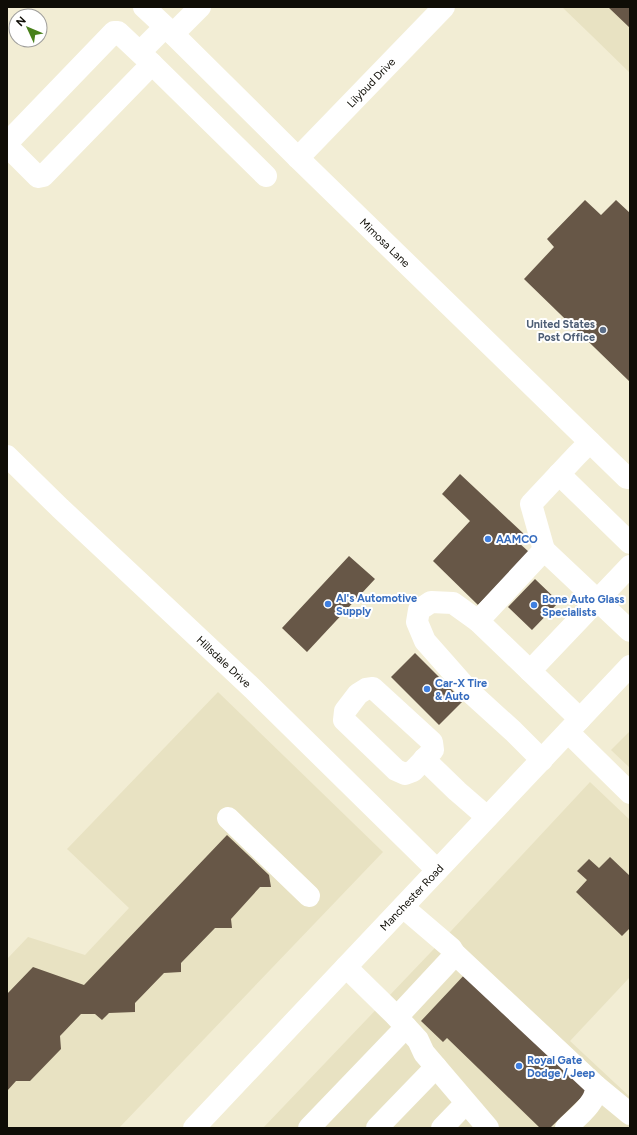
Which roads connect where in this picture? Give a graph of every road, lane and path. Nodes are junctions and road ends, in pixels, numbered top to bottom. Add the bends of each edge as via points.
1 (144, 7) edge
2 (200, 7) edge
3 (444, 7) edge
4 (169, 31) junction
5 (146, 58) junction
6 (239, 100) junction
7 (214, 124) junction
8 (7, 146) edge
9 (298, 158) junction
10 (266, 176) dead end
11 (590, 442) junction
12 (7, 456) edge
13 (559, 474) junction
14 (629, 483) edge
15 (630, 543) edge
16 (544, 550) junction
17 (630, 566) edge
18 (597, 601) junction
19 (478, 621) junction
20 (630, 632) edge
21 (630, 666) edge
22 (530, 671) junction
23 (574, 726) junction
24 (424, 759) dead end
25 (542, 760) junction
26 (630, 793) edge
27 (487, 817) junction
28 (228, 818) dead end
29 (437, 870) junction
30 (310, 896) dead end
31 (403, 906) junction
32 (454, 953) junction
33 (346, 967) junction
34 (402, 1022) junction
35 (436, 1067) junction
36 (596, 1086) junction
37 (462, 1097) junction
38 (630, 1114) edge
39 (194, 1128) edge
40 (309, 1128) edge
41 (377, 1128) edge
42 (442, 1128) edge
43 (488, 1128) edge
44 (566, 1128) edge

1 - 4 main road, Mimosa Lane
2 - 4 main road
3 - 9 main road, Lilybud Drive
4 - 5 main road
4 - 6 main road, Mimosa Lane
5 - 7 main road
5 - 8 main road via 118,32 114,32 8,142
5 - 8 main road via 43,176 38,177
6 - 7 main road
6 - 9 main road, Mimosa Lane
7 - 10 main road
9 - 11 main road, Mimosa Lane
11 - 13 main road
11 - 14 main road, Mimosa Lane
12 - 29 main road, Hillsdale Drive via 253,689
13 - 15 main road
13 - 16 main road via 531,504
16 - 18 main road
16 - 19 main road
17 - 18 main road
18 - 20 main road
18 - 22 main road
19 - 22 main road
19 - 25 main road via 453,603 431,602 419,610 417,622 425,641 470,692
21 - 23 main road, Manchester Road
22 - 23 main road
23 - 25 main road, Manchester Road
23 - 26 main road
24 - 27 main road
25 - 27 main road, Manchester Road
27 - 29 main road, Manchester Road
28 - 30 main road
29 - 31 main road, Manchester Road
31 - 32 main road via 452,948
31 - 33 main road, Manchester Road
32 - 34 main road
32 - 36 main road
33 - 34 main road
33 - 39 main road, Manchester Road
34 - 35 main road
34 - 40 main road
35 - 37 main road
35 - 41 main road
36 - 38 main road
36 - 44 main road via 593,1100
37 - 42 main road
37 - 43 main road

